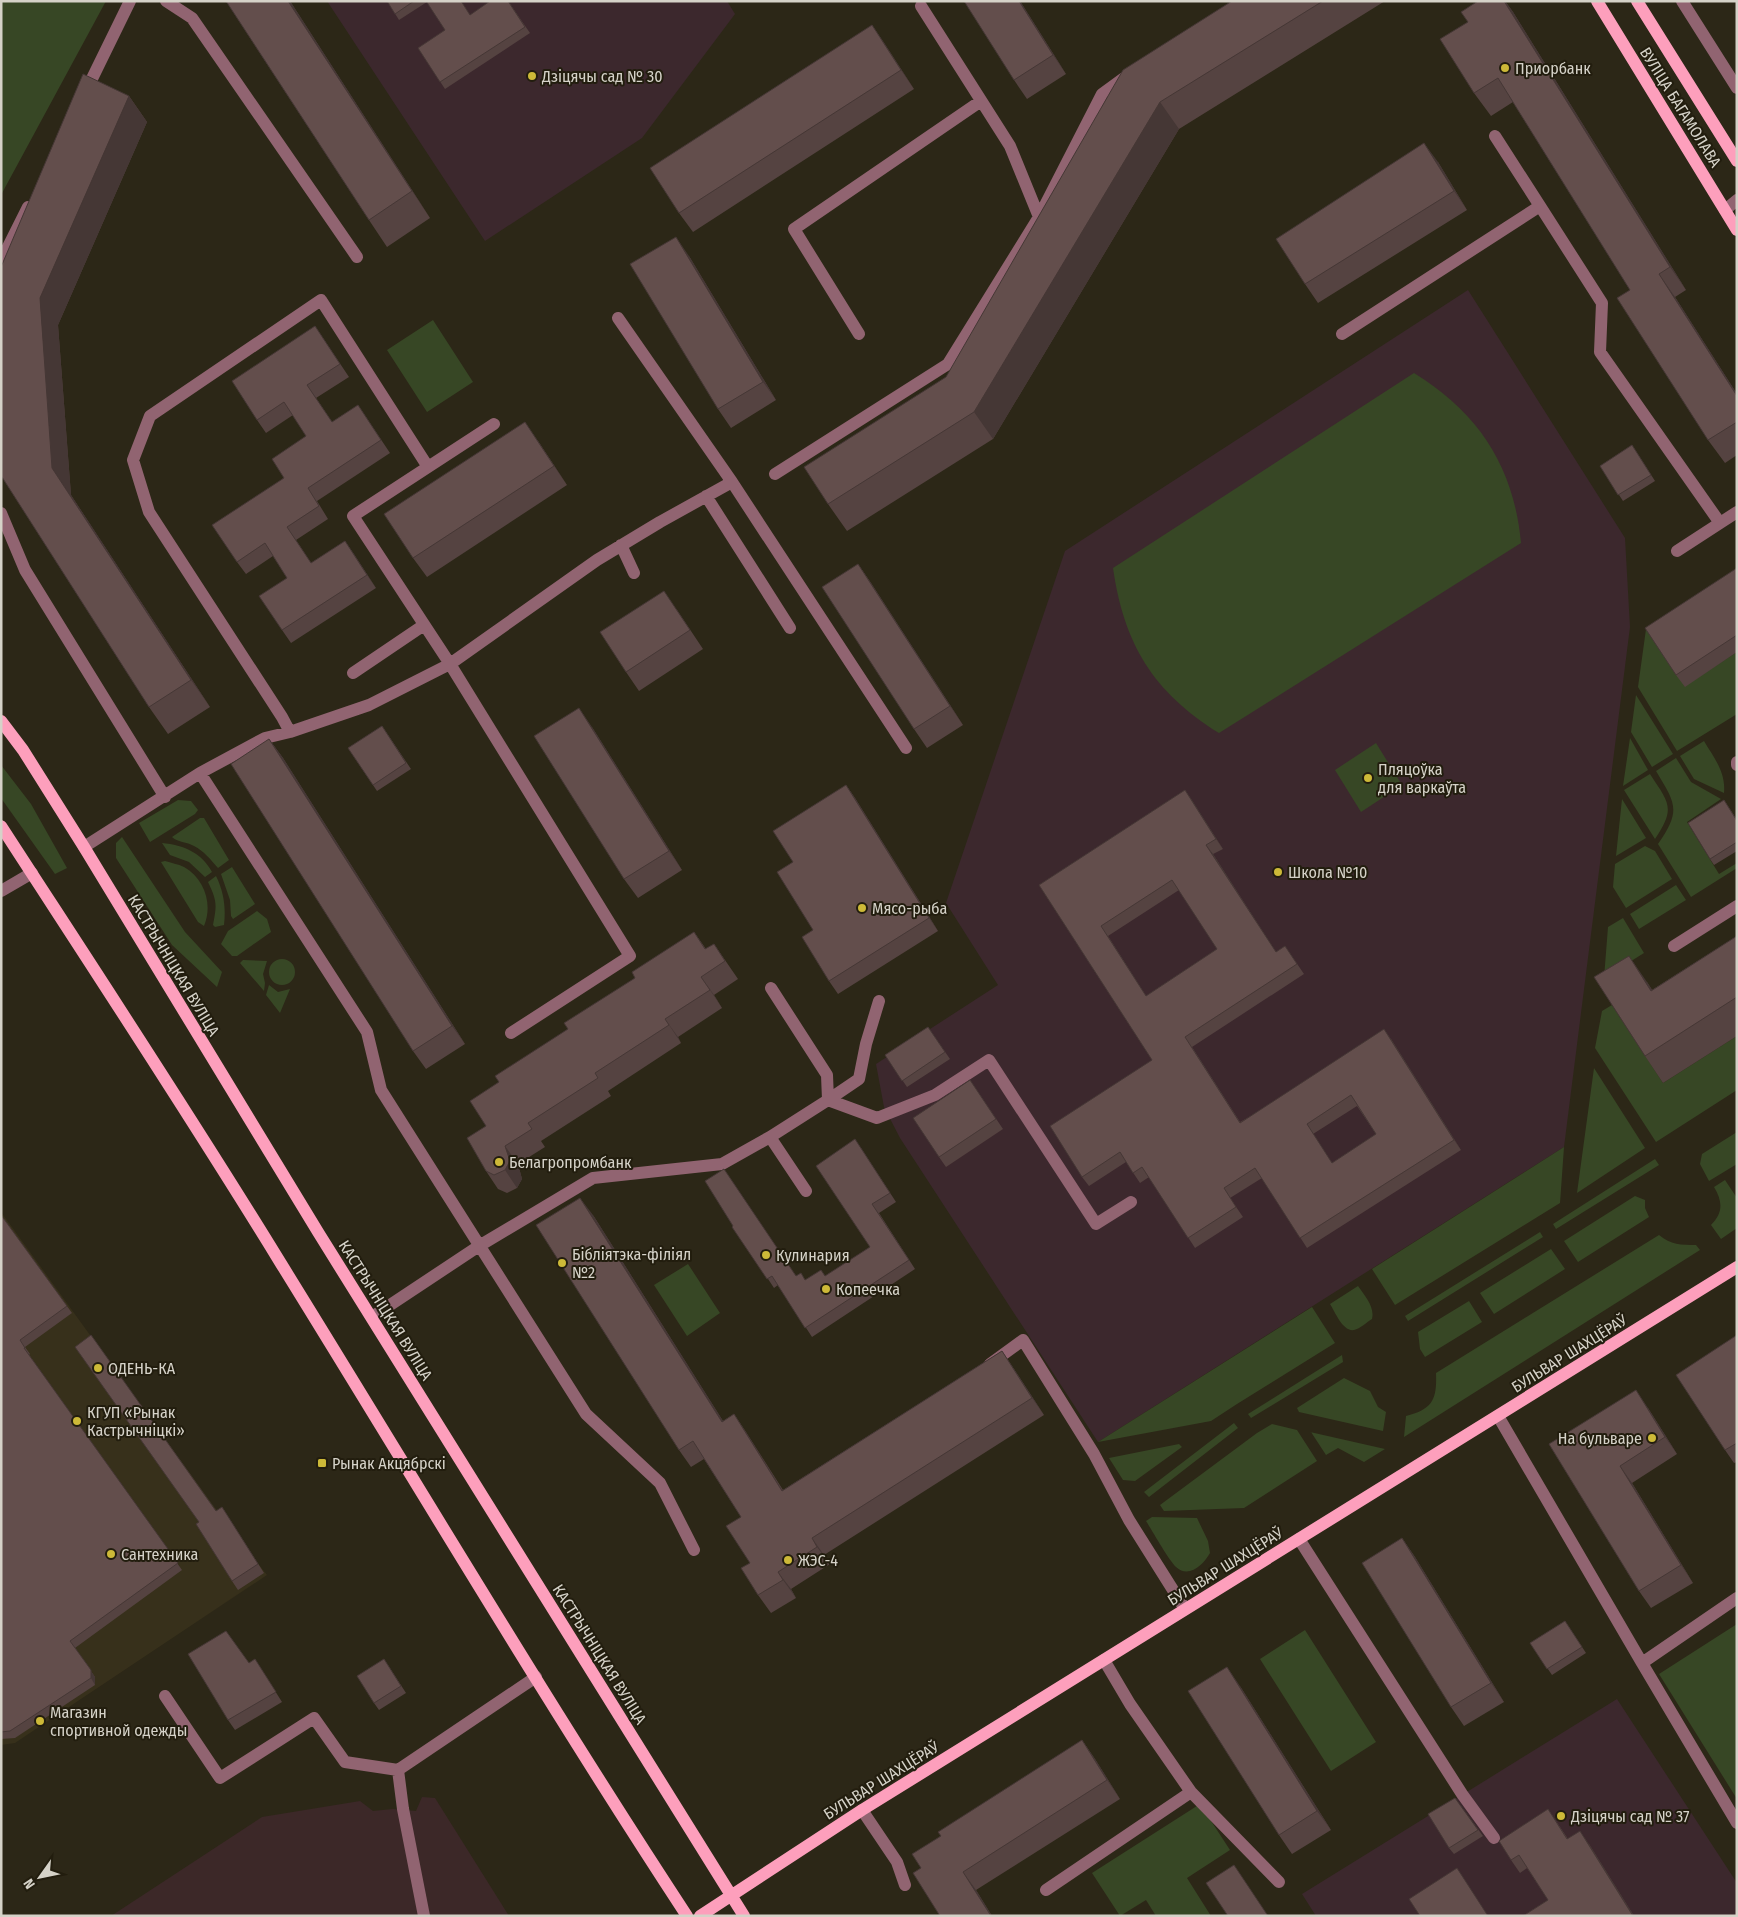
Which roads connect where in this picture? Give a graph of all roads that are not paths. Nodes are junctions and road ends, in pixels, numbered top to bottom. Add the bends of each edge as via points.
1 (130, 1) edge
2 (166, 1) edge
3 (1597, 1) edge
4 (1637, 1) edge
5 (1682, 1) edge
6 (920, 6) dead end
7 (1141, 66) edge
8 (1737, 88) edge
9 (981, 101) junction
10 (78, 106) edge
11 (1495, 136) dead end
12 (1737, 161) edge
13 (35, 192) edge
14 (1737, 200) edge
15 (1540, 206) junction
16 (1725, 210) junction
17 (1039, 217) junction
18 (1737, 230) edge
19 (357, 257) dead end
20 (1, 261) edge
21 (618, 318) dead end
22 (859, 334) dead end
23 (1342, 334) dead end
24 (494, 424) dead end
25 (428, 467) junction
26 (775, 474) dead end
27 (732, 482) junction
28 (706, 496) junction
29 (1737, 512) edge
30 (1, 513) edge
31 (1720, 523) junction
32 (621, 545) junction
33 (1677, 551) dead end
34 (634, 573) dead end
35 (424, 624) junction
36 (790, 628) dead end
37 (450, 664) junction
38 (353, 673) dead end
39 (1, 721) edge
40 (290, 732) junction
41 (906, 748) edge
42 (200, 773) junction
43 (166, 796) junction
44 (1, 826) edge
45 (84, 848) junction
46 (32, 873) junction
47 (1, 891) edge
48 (1737, 906) edge
49 (1674, 946) dead end
50 (771, 988) dead end
51 (879, 1001) dead end
52 (511, 1033) dead end
53 (828, 1100) junction
54 (770, 1137) junction
55 (806, 1191) dead end
56 (1131, 1202) dead end
57 (479, 1246) junction
58 (1737, 1267) edge
59 (372, 1317) junction
60 (982, 1369) edge
61 (1498, 1416) junction
62 (1298, 1539) junction
63 (694, 1550) dead end
64 (1737, 1598) edge
65 (1185, 1609) junction
66 (1104, 1660) junction
67 (1642, 1663) junction
68 (536, 1677) junction
69 (165, 1696) dead end
70 (398, 1770) junction
71 (1191, 1792) junction
72 (862, 1810) junction
73 (1737, 1823) edge
74 (1494, 1838) dead end
75 (1279, 1882) dead end
76 (904, 1885) dead end
77 (1046, 1890) dead end
78 (731, 1895) junction
79 (424, 1916) edge
80 (687, 1916) edge
81 (700, 1916) edge
82 (744, 1916) edge

1 - 10 street
2 - 19 street via 192,18
3 - 16 main road, ВУЛІЦА БАГАМОЛАВА
4 - 12 main road, ВУЛІЦА БАГАМОЛАВА
5 - 8 street
6 - 9 street
7 - 17 street via 1102,94
9 - 17 street via 1010,146
9 - 22 street via 794,229
11 - 15 street
13 - 20 street
14 - 16 street
15 - 23 street
15 - 31 street via 1602,303 1600,352
16 - 18 main road, ВУЛІЦА БАГАМОЛАВА
17 - 26 street via 948,364
21 - 27 street
24 - 25 street
25 - 35 street via 353,516
25 - 40 street via 321,300 150,416 133,460 150,512
27 - 28 street
27 - 41 street
28 - 32 street
28 - 36 street
29 - 31 street
30 - 43 street via 25,570
31 - 33 street
32 - 34 street
32 - 37 street
35 - 37 street
35 - 38 street
37 - 40 street via 369,705
37 - 52 street via 630,956
39 - 45 main road, КАСТРЫЧНІЦКАЯ ВУЛІЦА
40 - 42 street via 265,738
42 - 43 street
42 - 57 street via 368,1032 381,1090
43 - 45 street
44 - 46 main road
45 - 59 main road, КАСТРЫЧНІЦКАЯ ВУЛІЦА
46 - 47 street
46 - 68 main road via 274,1251
48 - 49 street
50 - 53 street via 827,1075
51 - 53 street via 859,1079
53 - 54 street
53 - 56 street via 877,1118 935,1095 989,1060 1096,1224
54 - 55 street
54 - 57 street via 722,1164 593,1178
57 - 59 street
57 - 63 street via 586,1414 660,1483
58 - 61 main road, БУЛЬВАР ШАХЦЁРАЎ
59 - 78 main road, КАСТРЫЧНІЦКАЯ ВУЛІЦА
60 - 65 street via 1023,1340
61 - 62 main road, БУЛЬВАР ШАХЦЁРАЎ
61 - 67 street
62 - 65 main road, БУЛЬВАР ШАХЦЁРАЎ
62 - 74 street via 1462,1794
64 - 67 street
65 - 66 main road, БУЛЬВАР ШАХЦЁРАЎ
66 - 71 street via 1130,1704
66 - 72 main road, БУЛЬВАР ШАХЦЁРАЎ
67 - 73 street
68 - 70 street
68 - 80 main road
69 - 70 street via 220,1778 314,1718 345,1762
70 - 79 street
71 - 75 street
71 - 77 street
72 - 76 street via 897,1862
72 - 78 main road, БУЛЬВАР ШАХЦЁРАЎ
78 - 81 main road, БУЛЬВАР ШАХЦЁРАЎ
78 - 82 main road, КАСТРЫЧНІЦКАЯ ВУЛІЦА

